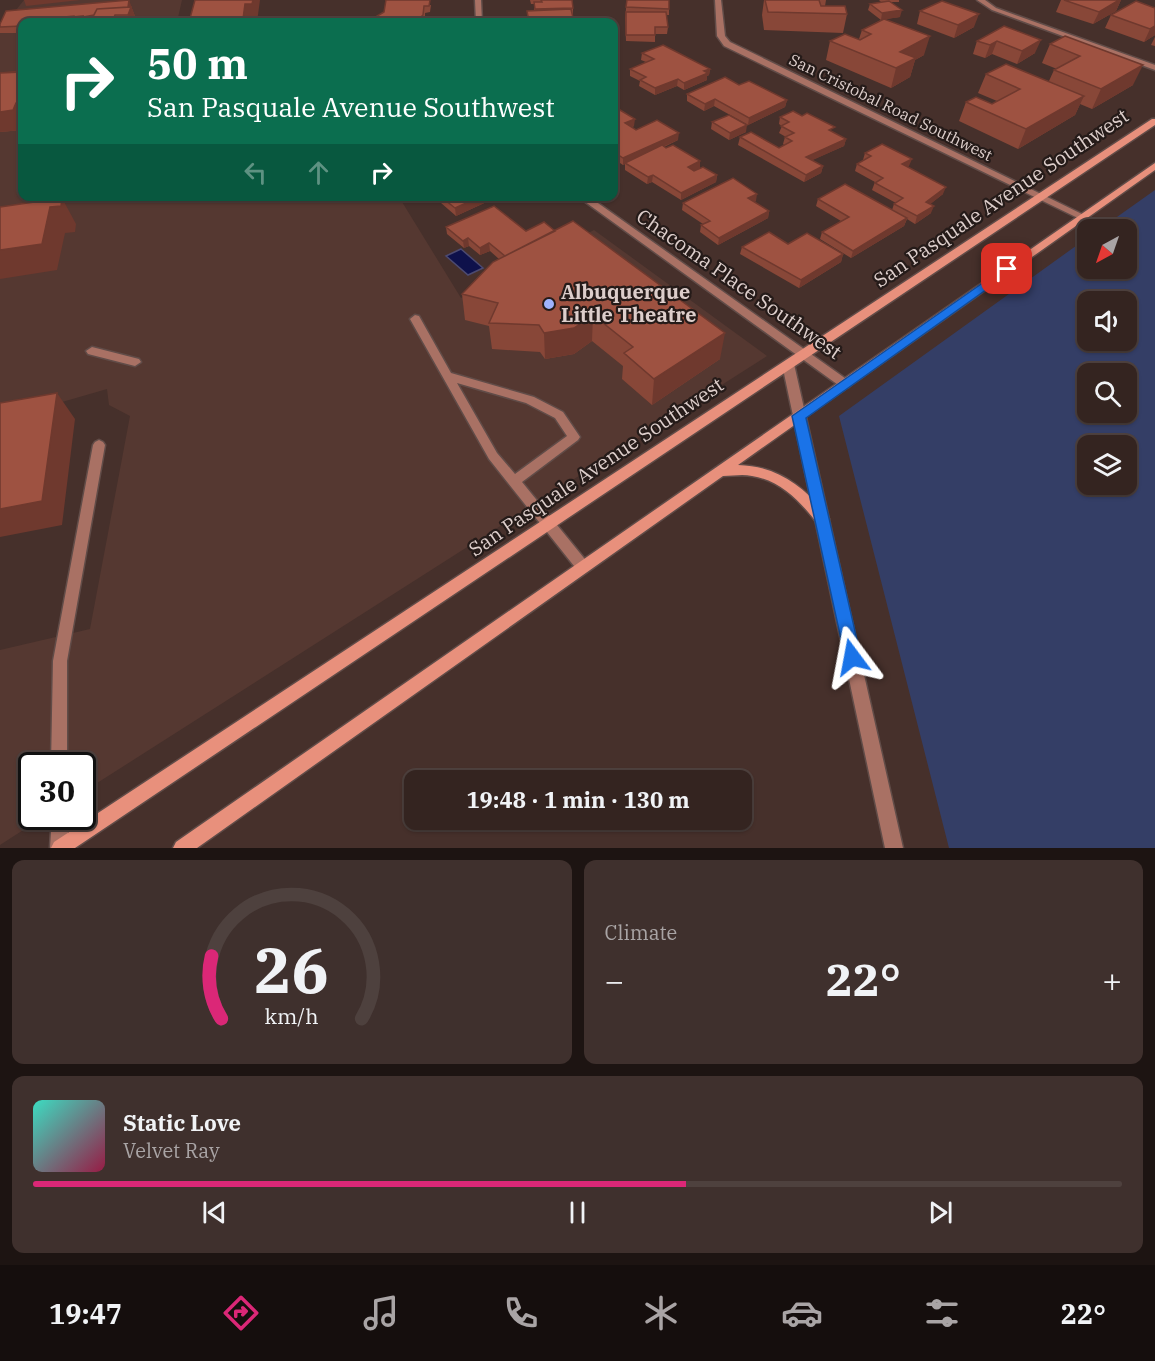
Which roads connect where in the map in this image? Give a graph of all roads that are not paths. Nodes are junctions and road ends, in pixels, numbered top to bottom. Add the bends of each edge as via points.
1 (478, 0) edge
2 (718, 0) edge
3 (980, 0) edge
4 (479, 18) edge
5 (1155, 69) edge
6 (1155, 121) edge
7 (1155, 166) edge
8 (1041, 196) junction
9 (588, 201) edge
10 (1083, 217) junction
11 (414, 319) dead end
12 (92, 351) dead end
13 (804, 354) junction
14 (135, 362) dead end
15 (788, 364) junction
16 (448, 376) junction
17 (844, 384) junction
18 (798, 416) junction
19 (99, 445) dead end
20 (720, 471) junction
21 (514, 481) junction
22 (822, 519) junction
23 (548, 524) junction
24 (583, 567) junction
25 (59, 752) edge
26 (60, 830) edge
27 (60, 848) edge
28 (182, 848) edge
29 (894, 848) edge

1 - 4 street
2 - 8 street, San Cristobal Road Southwest via 721,36 727,44
3 - 5 street via 994,9
6 - 8 street, San Pasquale Avenue Southwest
7 - 10 street
8 - 10 street, San Cristobal Road Southwest
8 - 13 street, San Pasquale Avenue Southwest
9 - 13 street, Chacoma Place Southwest
10 - 17 street
11 - 16 street
12 - 14 street
13 - 15 street, San Pasquale Avenue Southwest
13 - 17 street, Chacoma Place Southwest
15 - 18 street, Chacoma Place Southwest
15 - 23 street, San Pasquale Avenue Southwest
16 - 21 street via 493,456
16 - 21 street via 530,400 559,415 574,437
17 - 18 street
18 - 20 street
18 - 22 street, Chacoma Place Southwest
19 - 25 street via 62,650
20 - 22 street via 754,470 774,476 806,498
20 - 24 street
21 - 23 street
22 - 29 street, Chacoma Place Southwest
23 - 24 street
23 - 27 street, San Pasquale Avenue Southwest
24 - 28 street
26 - 27 street

